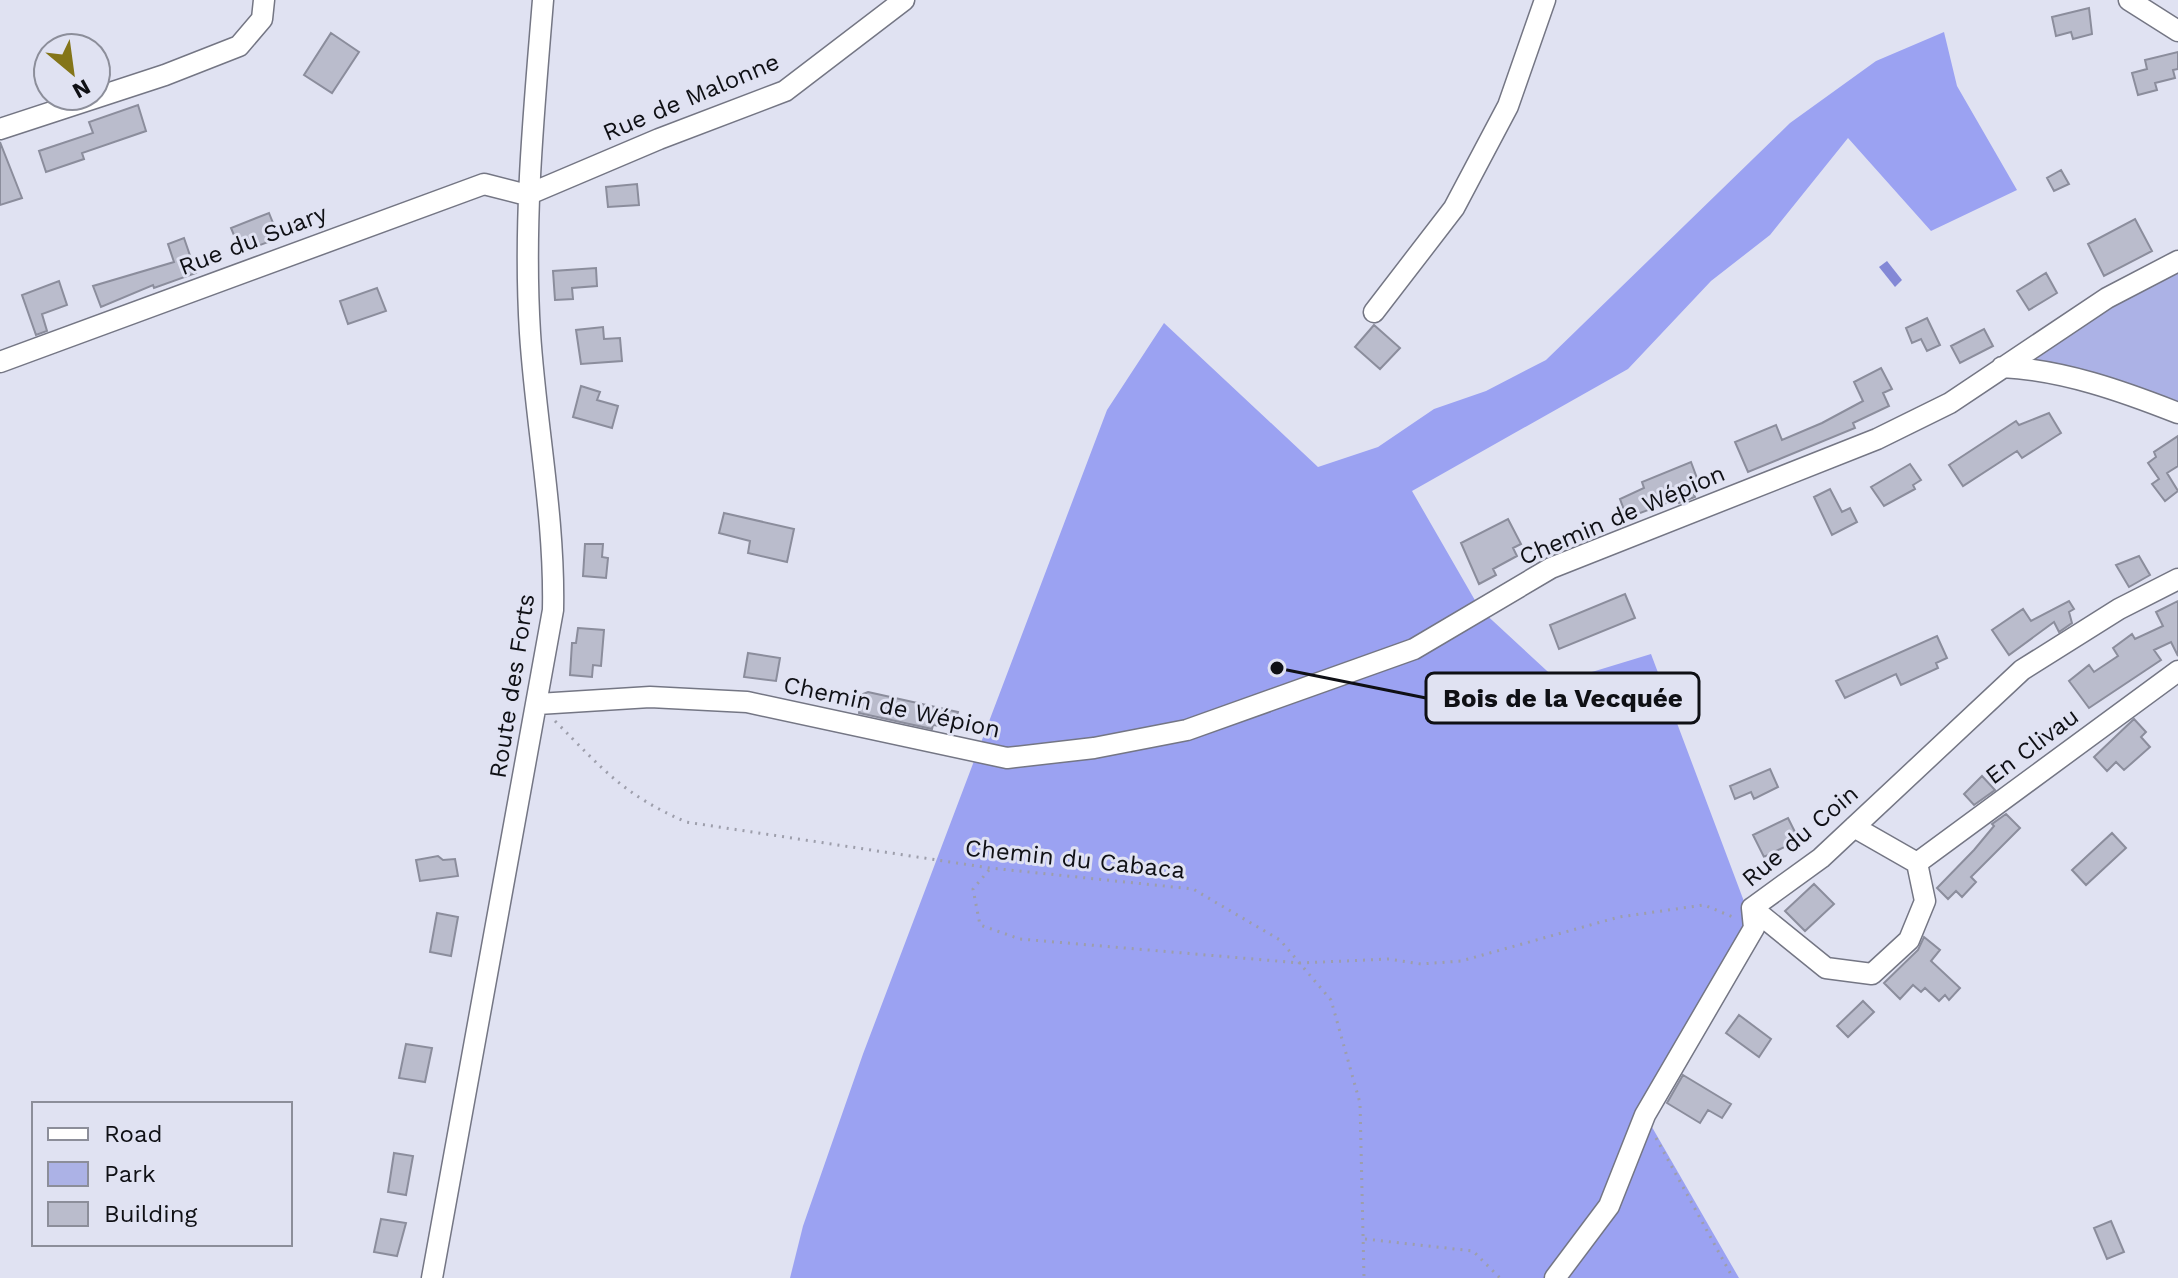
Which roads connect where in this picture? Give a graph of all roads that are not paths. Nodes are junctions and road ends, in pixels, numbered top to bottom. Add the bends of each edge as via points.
1 (264, 0) edge
2 (543, 0) edge
3 (904, 0) edge
4 (1545, 0) edge
5 (2129, 0) edge
6 (2178, 31) edge
7 (0, 129) edge
8 (527, 195) junction
9 (2178, 261) edge
10 (1374, 312) dead end
11 (0, 362) edge
12 (2002, 367) junction
13 (2178, 413) edge
14 (2178, 579) edge
15 (2178, 671) edge
16 (538, 704) junction
17 (1854, 827) junction
18 (1917, 863) junction
19 (1753, 918) junction
20 (432, 1278) edge
21 (1555, 1278) edge

1 - 7 street via 262,19 239,46
2 - 8 street, Route des Forts
3 - 8 street, Rue de Malonne via 785,91
4 - 10 street via 1508,106 1454,208
5 - 6 street
8 - 11 street, Rue du Suary via 484,184
8 - 16 street, Route des Forts via 530,330 554,547 553,610
9 - 12 street, Chemin de Wépion via 2107,298
12 - 13 street via 2078,380
12 - 16 street, Chemin de Wépion via 1950,403 1877,439 1551,568 1414,649 1187,730 1007,758 747,702 650,697
14 - 17 street, Rue du Coin via 2022,670
15 - 18 street, En Clivau
16 - 20 street, Route des Forts
17 - 18 street
17 - 19 street, Rue du Coin
18 - 19 street via 1925,901 1909,940 1872,974 1826,968
19 - 21 street, Rue du Coin via 1645,1115 1609,1206

